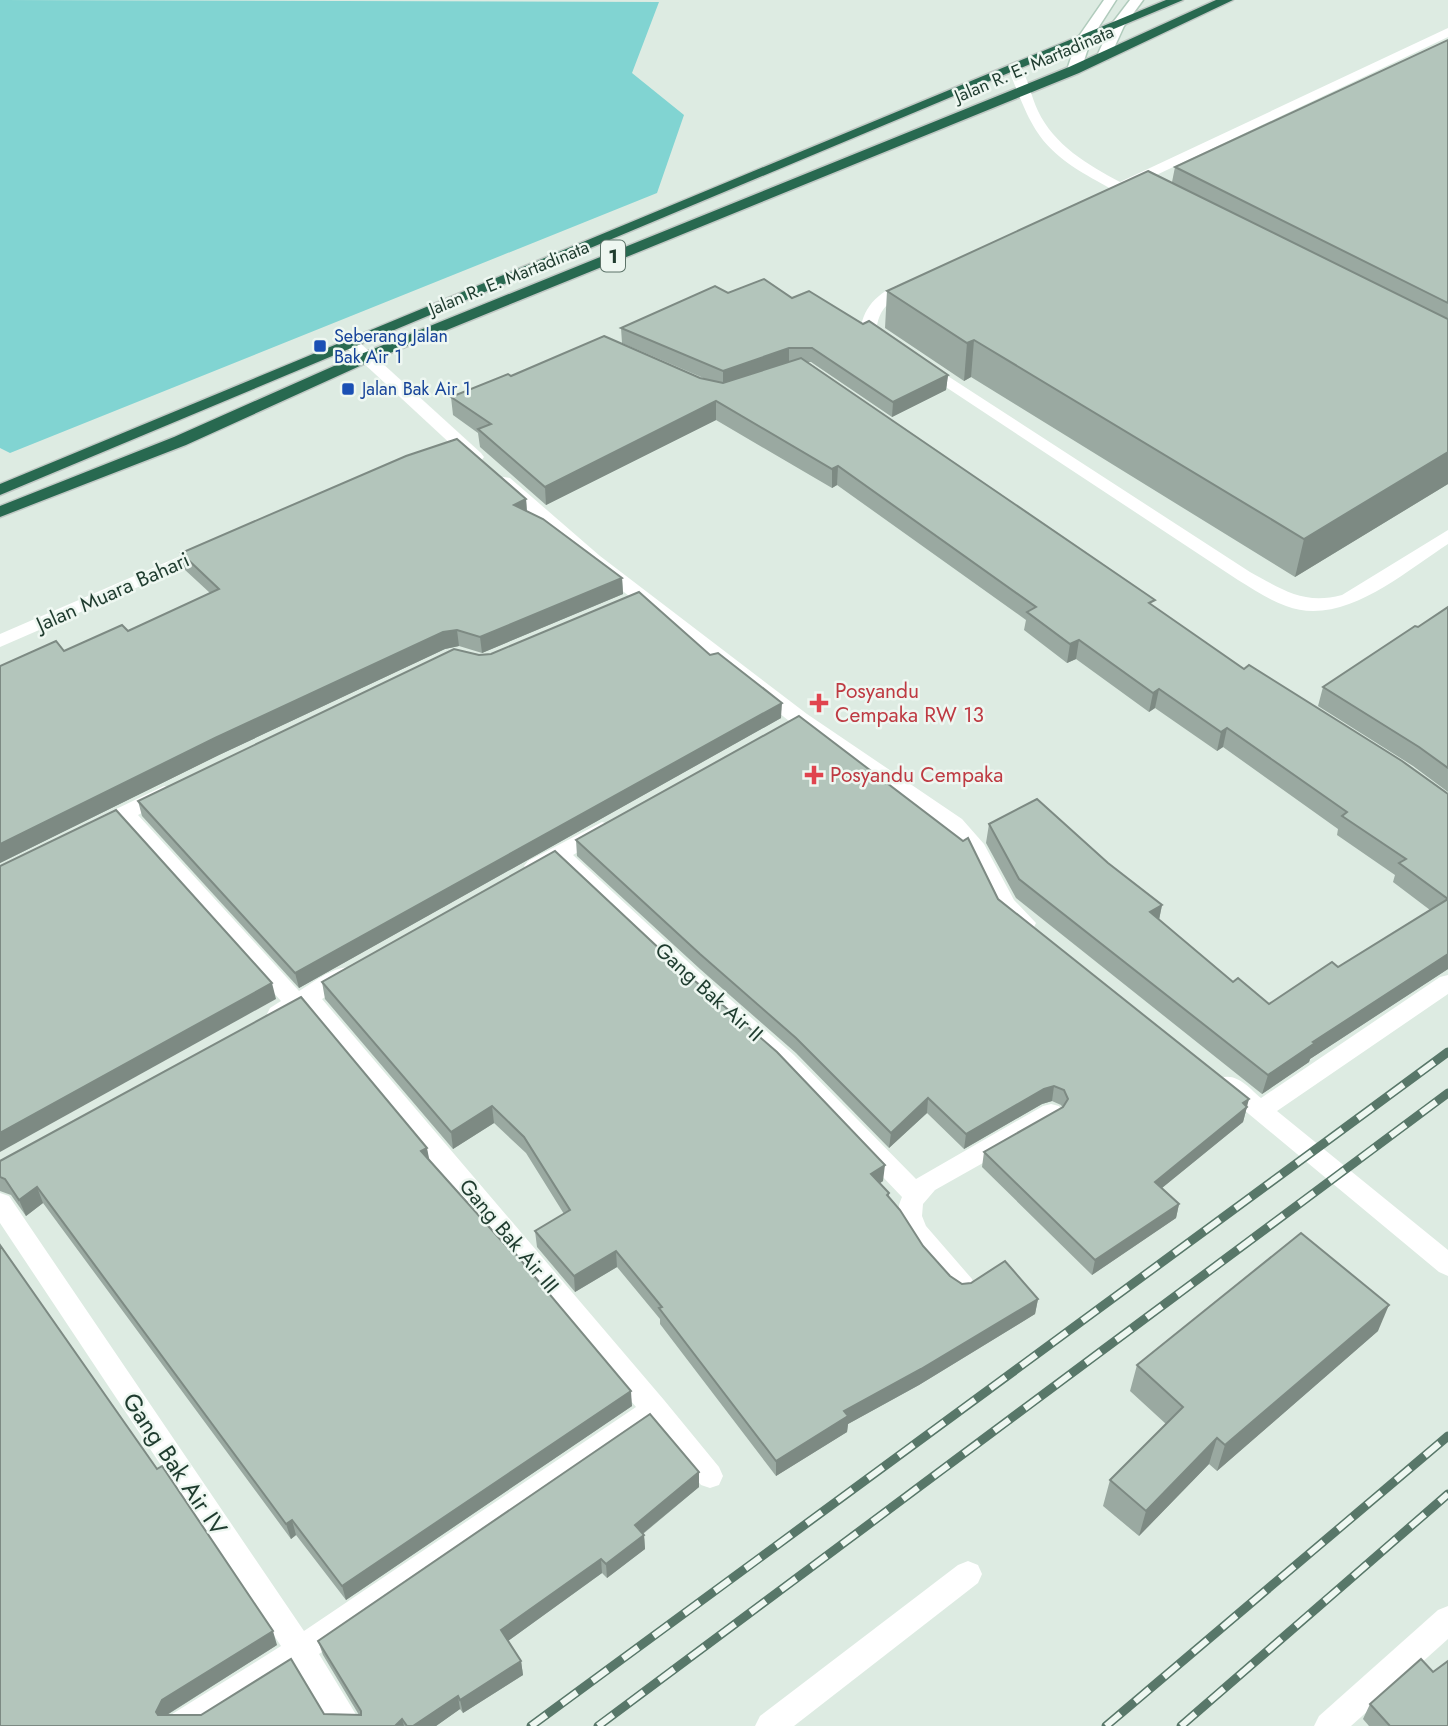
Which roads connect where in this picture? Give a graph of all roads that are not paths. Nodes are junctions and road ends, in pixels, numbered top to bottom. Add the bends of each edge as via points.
1 (1110, 0) edge
2 (1137, 0) edge
3 (1177, 0) edge
4 (1227, 0) edge
5 (1118, 25) junction
6 (1448, 32) edge
7 (1084, 39) junction
8 (1409, 49) junction
9 (1104, 57) junction
10 (1428, 58) edge
11 (1015, 68) junction
12 (1074, 70) junction
13 (1024, 90) junction
14 (1120, 187) junction
15 (1094, 199) edge
16 (1156, 205) edge
17 (931, 276) edge
18 (360, 351) junction
19 (0, 490) edge
20 (0, 512) edge
21 (1448, 536) edge
22 (228, 541) edge
23 (643, 596) junction
24 (624, 603) edge
25 (0, 641) edge
26 (800, 719) junction
27 (776, 732) edge
28 (181, 785) edge
29 (124, 813) junction
30 (618, 820) edge
31 (74, 838) edge
32 (558, 853) junction
33 (511, 879) edge
34 (1044, 938) edge
35 (363, 965) edge
36 (1448, 983) edge
37 (302, 1001) junction
38 (261, 1023) edge
39 (1209, 1069) edge
40 (1261, 1110) junction
41 (1051, 1113) edge
42 (915, 1194) junction
43 (0, 1203) edge
44 (1448, 1265) edge
45 (963, 1287) edge
46 (655, 1408) junction
47 (710, 1476) dead end
48 (968, 1574) dead end
49 (1448, 1620) edge
50 (300, 1650) junction
51 (179, 1726) edge
52 (348, 1726) edge
53 (770, 1726) edge
54 (1329, 1726) edge

1 - 7 street
2 - 5 street
3 - 5 highway, Jalan R. E. Martadinata / 1
4 - 9 highway, Jalan R. E. Martadinata / 1
5 - 7 highway, Jalan R. E. Martadinata / 1
5 - 9 street
6 - 8 street
7 - 11 highway, Jalan R. E. Martadinata / 1
7 - 12 street
8 - 10 street
8 - 14 street
9 - 12 highway, Jalan R. E. Martadinata / 1
11 - 13 street
11 - 18 highway, Jalan R. E. Martadinata / 1
12 - 13 highway, Jalan R. E. Martadinata / 1
13 - 14 street via 1045,136 1091,172
13 - 18 highway, Jalan R. E. Martadinata / 1
14 - 15 street
14 - 16 street
17 - 21 street via 880,300 871,311 869,326 1244,576 1291,602 1327,605 1349,599
18 - 19 highway, Jalan R. E. Martadinata / 1
18 - 20 highway, Jalan R. E. Martadinata / 1 via 180,441
18 - 23 street via 437,412 450,444
22 - 25 street, Jalan Muara Bahari
23 - 24 street
23 - 26 street
26 - 27 street
26 - 34 street via 955,824 977,849 1006,906
28 - 29 street
29 - 31 street
29 - 37 street, Gang Bak Air III
30 - 32 street
32 - 33 street
32 - 42 street, Gang Bak Air II via 786,1061
35 - 37 street
36 - 40 street
37 - 38 street
37 - 46 street, Gang Bak Air III
39 - 40 street
40 - 44 street
41 - 42 street
42 - 45 street via 910,1208 913,1227
43 - 50 street, Gang Bak Air IV
46 - 47 street, Gang Bak Air III
46 - 50 street
48 - 53 street
49 - 54 street
50 - 51 street
50 - 52 street, Gang Bak Air IV

